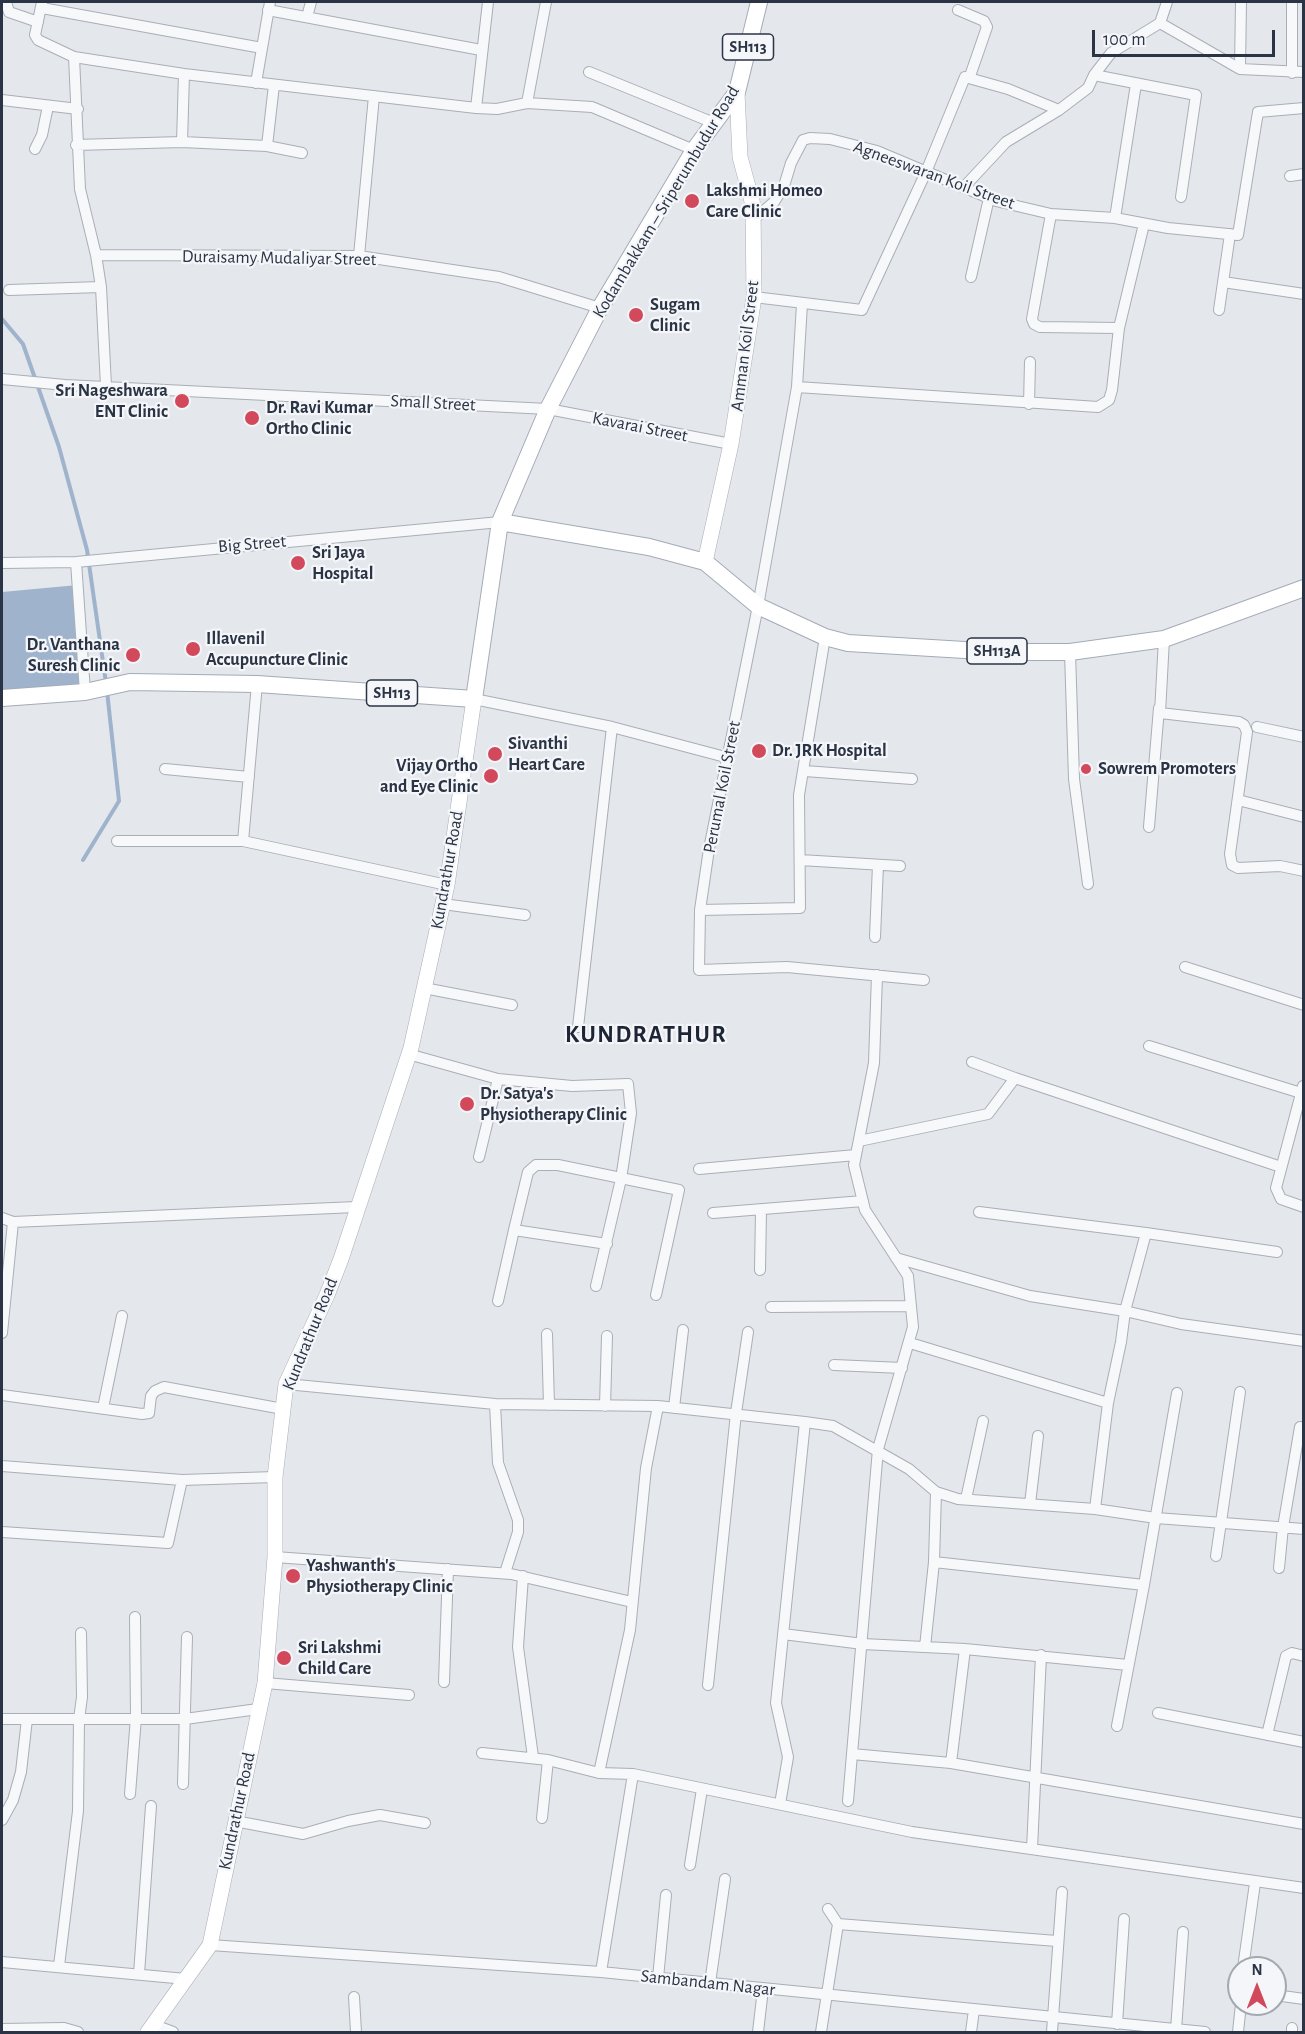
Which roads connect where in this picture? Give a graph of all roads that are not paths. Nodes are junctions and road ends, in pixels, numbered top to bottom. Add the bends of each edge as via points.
1 (6, 2) edge
2 (310, 2) edge
3 (488, 2) edge
4 (546, 2) edge
5 (759, 2) edge
6 (1167, 2) edge
7 (1241, 2) edge
8 (1292, 2) edge
9 (42, 5) edge
10 (269, 6) edge
11 (958, 10) dead end
12 (307, 17) junction
13 (38, 22) junction
14 (1160, 23) junction
15 (262, 48) junction
16 (481, 50) junction
17 (74, 57) junction
18 (1240, 69) junction
19 (589, 72) dead end
20 (1298, 73) edge
21 (184, 74) junction
22 (1094, 75) junction
23 (970, 76) junction
24 (256, 83) junction
25 (1136, 84) junction
26 (274, 85) junction
27 (737, 92) junction
28 (374, 96) junction
29 (2, 100) edge
30 (527, 103) junction
31 (48, 106) junction
32 (476, 108) junction
33 (1304, 108) edge
34 (78, 109) junction
35 (1059, 110) junction
36 (714, 123) junction
37 (182, 142) junction
38 (76, 145) junction
39 (267, 146) junction
40 (35, 149) dead end
41 (694, 150) junction
42 (302, 153) dead end
43 (926, 172) junction
44 (1304, 174) edge
45 (1290, 176) dead end
46 (964, 187) junction
47 (1181, 197) dead end
48 (990, 198) junction
49 (1052, 214) junction
50 (1114, 218) junction
51 (754, 219) junction
52 (1144, 224) junction
53 (1230, 234) junction
54 (96, 255) junction
55 (359, 256) junction
56 (971, 276) dead end
57 (1223, 282) junction
58 (101, 287) junction
59 (9, 290) dead end
60 (1304, 294) edge
61 (754, 297) junction
62 (802, 304) junction
63 (600, 308) junction
64 (1219, 310) dead end
65 (1119, 328) junction
66 (1030, 362) dead end
67 (2, 379) edge
68 (106, 386) junction
69 (797, 387) junction
70 (1029, 404) junction
71 (548, 409) junction
72 (731, 444) junction
73 (500, 522) junction
74 (76, 562) junction
75 (705, 562) junction
76 (2, 563) edge
77 (1304, 588) edge
78 (758, 606) junction
79 (825, 637) junction
80 (1164, 639) junction
81 (1070, 651) junction
82 (257, 684) junction
83 (86, 692) junction
84 (2, 698) edge
85 (474, 699) junction
86 (1159, 708) junction
87 (1257, 727) dead end
88 (612, 728) junction
89 (1304, 737) edge
90 (729, 758) junction
91 (165, 769) dead end
92 (805, 771) junction
93 (249, 777) junction
94 (912, 779) dead end
95 (1238, 800) junction
96 (1304, 818) edge
97 (1149, 827) dead end
98 (117, 841) dead end
99 (243, 841) junction
100 (800, 860) junction
101 (878, 865) junction
102 (900, 866) dead end
103 (1304, 871) edge
104 (1088, 884) dead end
105 (447, 885) junction
106 (443, 904) junction
107 (700, 910) junction
108 (525, 915) dead end
109 (875, 937) dead end
110 (1185, 967) dead end
111 (878, 975) junction
112 (924, 980) dead end
113 (424, 988) junction
114 (512, 1005) dead end
115 (1304, 1005) edge
116 (578, 1027) dead end
117 (1149, 1046) dead end
118 (408, 1054) junction
119 (972, 1062) dead end
120 (1014, 1078) junction
121 (498, 1079) junction
122 (1302, 1089) edge
123 (859, 1140) junction
124 (856, 1155) junction
125 (479, 1157) dead end
126 (1281, 1167) junction
127 (699, 1169) dead end
128 (621, 1179) junction
129 (863, 1201) junction
130 (1304, 1206) edge
131 (356, 1207) junction
132 (761, 1210) junction
133 (979, 1212) dead end
134 (714, 1213) dead end
135 (2, 1218) edge
136 (13, 1222) junction
137 (514, 1230) junction
138 (1146, 1233) junction
139 (607, 1244) junction
140 (1277, 1252) dead end
141 (896, 1258) junction
142 (760, 1270) dead end
143 (596, 1286) dead end
144 (656, 1295) dead end
145 (498, 1302) dead end
146 (910, 1306) junction
147 (771, 1307) dead end
148 (1125, 1311) junction
149 (122, 1316) dead end
150 (683, 1330) dead end
151 (2, 1332) edge
152 (748, 1332) dead end
153 (547, 1334) dead end
154 (607, 1335) dead end
155 (1304, 1341) edge
156 (910, 1343) junction
157 (834, 1365) dead end
158 (902, 1368) junction
159 (286, 1384) junction
160 (1240, 1392) dead end
161 (1177, 1393) dead end
162 (2, 1395) edge
163 (1108, 1402) junction
164 (495, 1404) junction
165 (549, 1405) junction
166 (605, 1406) junction
167 (658, 1406) junction
168 (103, 1408) junction
169 (674, 1408) junction
170 (283, 1409) junction
171 (736, 1413) junction
172 (983, 1420) dead end
173 (805, 1422) junction
174 (1300, 1427) dead end
175 (1038, 1436) dead end
176 (878, 1449) junction
177 (2, 1466) edge
178 (275, 1477) junction
179 (182, 1480) junction
180 (936, 1492) junction
181 (966, 1499) junction
182 (1030, 1504) junction
183 (1095, 1509) junction
184 (1156, 1518) junction
185 (1220, 1522) junction
186 (1283, 1527) junction
187 (1304, 1529) edge
188 (2, 1532) edge
189 (1216, 1556) dead end
190 (275, 1557) junction
191 (934, 1562) junction
192 (1279, 1568) dead end
193 (448, 1569) junction
194 (508, 1573) junction
195 (523, 1576) junction
196 (1144, 1585) junction
197 (632, 1602) junction
198 (135, 1617) dead end
199 (81, 1633) dead end
200 (783, 1634) junction
201 (187, 1637) dead end
202 (863, 1644) junction
203 (925, 1647) junction
204 (965, 1649) junction
205 (1041, 1655) junction
206 (1304, 1656) edge
207 (1128, 1665) junction
208 (444, 1682) dead end
209 (265, 1683) junction
210 (708, 1685) dead end
211 (409, 1695) dead end
212 (258, 1710) junction
213 (1158, 1713) dead end
214 (136, 1717) junction
215 (2, 1719) edge
216 (27, 1719) junction
217 (79, 1719) junction
218 (185, 1719) junction
219 (1117, 1726) dead end
220 (1268, 1735) junction
221 (1304, 1742) edge
222 (482, 1753) dead end
223 (852, 1754) junction
224 (533, 1757) junction
225 (548, 1760) junction
226 (951, 1763) junction
227 (599, 1773) junction
228 (633, 1774) junction
229 (1035, 1779) junction
230 (183, 1784) dead end
231 (702, 1789) junction
232 (130, 1794) dead end
233 (848, 1801) dead end
234 (780, 1804) junction
235 (151, 1806) dead end
236 (542, 1818) dead end
237 (2, 1820) edge
238 (235, 1821) junction
239 (425, 1823) dead end
240 (1304, 1824) edge
241 (1032, 1849) junction
242 (690, 1865) dead end
243 (725, 1879) dead end
244 (1255, 1883) junction
245 (1304, 1888) edge
246 (1062, 1892) dead end
247 (666, 1894) dead end
248 (828, 1909) dead end
249 (1124, 1919) dead end
250 (838, 1924) junction
251 (1183, 1932) dead end
252 (1057, 1941) junction
253 (210, 1945) junction
254 (1245, 1956) edge
255 (2, 1962) edge
256 (59, 1966) junction
257 (601, 1972) junction
258 (139, 1974) junction
259 (658, 1978) junction
260 (186, 1979) junction
261 (710, 1983) junction
262 (763, 1989) junction
263 (828, 1996) junction
264 (354, 1997) dead end
265 (1287, 1997) edge
266 (1304, 1999) edge
267 (974, 2010) junction
268 (1240, 2016) edge
269 (1054, 2017) junction
270 (1117, 2024) junction
271 (2, 2029) edge
272 (151, 2029) edge
273 (1176, 2030) junction
274 (78, 2032) edge
275 (173, 2032) edge
276 (356, 2032) edge
277 (758, 2032) edge
278 (820, 2032) edge
279 (971, 2032) edge
280 (1052, 2032) edge
281 (1205, 2032) edge
282 (1238, 2032) edge

1 - 13 street via 9,12
2 - 12 street
3 - 16 street
4 - 30 street
5 - 27 main road, Kodambakkam – Sriperumbudur Road / SH113
6 - 14 street
7 - 18 street
8 - 20 street
9 - 13 street
9 - 15 street
10 - 12 street
10 - 15 street
11 - 23 street via 984,21 987,27
12 - 16 street
13 - 17 street via 38,40
14 - 18 street
14 - 22 street via 1111,53
15 - 24 street
16 - 32 street
17 - 21 street
17 - 34 street
18 - 20 street
19 - 36 street
21 - 24 street
21 - 37 street
22 - 25 street
22 - 35 street via 1088,88
23 - 35 street
23 - 43 street via 962,80
24 - 26 street
25 - 47 street via 1196,95
25 - 50 street
26 - 28 street
26 - 39 street
27 - 36 main road, Kodambakkam – Sriperumbudur Road / SH113
27 - 51 street, Amman Koil Street via 740,157
28 - 32 street
28 - 55 street
29 - 31 street
30 - 32 street via 497,109
30 - 41 street via 592,107
31 - 34 street
31 - 40 street
33 - 53 street via 1258,112 1239,235
34 - 38 street
35 - 46 street via 1006,142
36 - 41 main road, Kodambakkam – Sriperumbudur Road / SH113
37 - 38 street
37 - 39 street
38 - 54 street via 80,189
39 - 42 street
41 - 63 main road, Kodambakkam – Sriperumbudur Road / SH113
43 - 46 street, Agneeswaran Koil Street
43 - 51 street, Agneeswaran Koil Street via 877,151 830,139 803,140 784,186 774,202
43 - 62 street via 862,310
44 - 45 street
46 - 48 street, Agneeswaran Koil Street
48 - 49 street, Agneeswaran Koil Street
48 - 56 street
49 - 50 street, Agneeswaran Koil Street
49 - 65 street via 1034,324
50 - 52 street, Agneeswaran Koil Street
51 - 61 street, Amman Koil Street
52 - 53 street, Agneeswaran Koil Street
52 - 65 street
53 - 57 street
54 - 55 street, Duraisamy Mudaliyar Street
54 - 58 street
55 - 63 street, Duraisamy Mudaliyar Street via 499,277
57 - 60 street
57 - 64 street
58 - 59 street
58 - 68 street
61 - 62 street
61 - 72 street, Amman Koil Street
62 - 69 street, Perumal Koil Street
63 - 71 main road, Kodambakkam – Sriperumbudur Road / SH113
65 - 70 street via 1109,400 1098,407
66 - 70 street
67 - 68 street, Small Street
68 - 71 street, Small Street
69 - 70 street
69 - 78 street, Perumal Koil Street
71 - 72 street, Kavarai Street
71 - 73 main road, Kodambakkam – Sriperumbudur Road / SH113
72 - 75 street, Amman Koil Street
73 - 74 street, Big Street
73 - 75 main road, SH113A via 649,547
73 - 85 main road, Kodambakkam – Sriperumbudur Road / SH113
74 - 76 street, Big Street
74 - 83 street
75 - 78 main road, SH113A
77 - 80 main road, SH113A
78 - 79 main road, SH113A
78 - 90 street, Perumal Koil Street
79 - 81 main road, SH113A via 848,643
79 - 92 street
80 - 81 main road, SH113A
80 - 86 street
81 - 104 street via 1074,779
82 - 83 main road, SH113 via 130,682
82 - 85 main road, SH113
82 - 93 street
83 - 84 main road, SH113
85 - 88 street
85 - 105 street, Kundrathur Road
86 - 95 street via 1165,716 1244,725 1247,732
86 - 97 street
87 - 89 street
88 - 90 street
88 - 116 street
90 - 107 street, Perumal Koil Street
91 - 93 street
92 - 94 street
92 - 100 street via 799,795
93 - 99 street
95 - 96 street
95 - 103 street via 1230,854 1232,865
98 - 99 street
99 - 105 street
100 - 101 street
100 - 107 street via 800,908
101 - 102 street
101 - 109 street
105 - 106 street, Kundrathur Road
106 - 108 street
106 - 113 street, Kundrathur Road
107 - 111 street, Perumal Koil Street via 699,970 787,967
110 - 115 street
111 - 112 street
111 - 123 street via 874,1063
113 - 114 street
113 - 118 street, Kundrathur Road
117 - 122 street
118 - 121 street
118 - 131 street, Kundrathur Road
119 - 120 street
120 - 123 street via 988,1114
120 - 126 street
121 - 125 street
121 - 128 street via 572,1086 628,1084 631,1113
122 - 126 street
123 - 124 street
124 - 127 street
124 - 129 street via 854,1165
126 - 130 street via 1276,1188 1281,1199
128 - 137 street via 558,1165 536,1165 528,1172
128 - 139 street
128 - 144 street via 679,1190
129 - 132 street
129 - 141 street
131 - 136 street
131 - 159 street, Kundrathur Road via 327,1295
132 - 134 street
132 - 142 street
133 - 138 street
135 - 136 street
136 - 151 street
137 - 139 street
137 - 145 street
138 - 140 street
138 - 148 street
139 - 143 street
141 - 146 street via 908,1276
141 - 148 street via 1030,1296
146 - 147 street
146 - 156 street
148 - 155 street via 1181,1324
148 - 163 street
149 - 168 street
150 - 169 street
152 - 171 street
153 - 165 street
154 - 166 street
156 - 158 street
156 - 163 street
157 - 158 street
158 - 176 street
159 - 164 street
159 - 170 street, Kundrathur Road
160 - 185 street
161 - 184 street
162 - 168 street
163 - 183 street
164 - 165 street
164 - 194 street via 498,1463 519,1532
165 - 166 street
166 - 167 street
167 - 169 street
167 - 197 street via 646,1467
168 - 170 street via 149,1413 151,1396 164,1387
169 - 171 street
170 - 178 street, Kundrathur Road
171 - 173 street
171 - 210 street
172 - 181 street
173 - 176 street via 833,1426
173 - 200 street
174 - 186 street
175 - 182 street
176 - 180 street
176 - 202 street
177 - 179 street
178 - 179 street
178 - 190 street, Kundrathur Road
179 - 188 street via 168,1543
180 - 181 street
180 - 191 street
181 - 182 street
182 - 183 street
183 - 184 street
184 - 185 street
184 - 196 street
185 - 186 street
185 - 189 street
186 - 187 street
186 - 192 street
190 - 193 street
190 - 209 street, Kundrathur Road
191 - 196 street
191 - 203 street
193 - 194 street
193 - 208 street
194 - 195 street
195 - 197 street
195 - 224 street via 518,1647
196 - 207 street
197 - 227 street via 630,1629
198 - 214 street
199 - 217 street
200 - 202 street
200 - 234 street via 776,1703 788,1757
201 - 218 street
202 - 203 street
202 - 223 street
203 - 204 street
204 - 205 street
204 - 226 street
205 - 207 street
205 - 229 street
206 - 220 street via 1286,1656
207 - 219 street
209 - 211 street
209 - 212 street, Kundrathur Road
212 - 218 street
212 - 238 street, Kundrathur Road
213 - 220 street
214 - 217 street
214 - 218 street
214 - 232 street
215 - 216 street
216 - 217 street
216 - 237 street via 21,1772
217 - 256 street via 78,1811
218 - 230 street
220 - 221 street
222 - 224 street
223 - 226 street
223 - 233 street
224 - 225 street
225 - 227 street
225 - 236 street
226 - 229 street
227 - 228 street
228 - 231 street
228 - 257 street
229 - 240 street
229 - 241 street
231 - 234 street
231 - 242 street
234 - 241 street via 912,1832
235 - 258 street
238 - 239 street via 303,1834 380,1815
238 - 253 street, Kundrathur Road
241 - 244 street
243 - 261 street
244 - 245 street
244 - 254 street
246 - 252 street
247 - 259 street
248 - 250 street
249 - 270 street
250 - 252 street
250 - 263 street
251 - 273 street
252 - 269 street
253 - 257 street, Sambandam Nagar
253 - 260 street, Kundrathur Road
255 - 256 street
256 - 258 street
257 - 259 street, Sambandam Nagar
258 - 260 street
259 - 261 street, Sambandam Nagar
260 - 272 street, Kundrathur Road
261 - 262 street, Sambandam Nagar
262 - 263 street, Sambandam Nagar
262 - 277 street
263 - 267 street, Sambandam Nagar
263 - 278 street
264 - 276 street
265 - 266 street
267 - 269 street, Sambandam Nagar
267 - 279 street
268 - 282 street
269 - 270 street, Sambandam Nagar
269 - 280 street
270 - 273 street, Sambandam Nagar
271 - 274 street via 64,2028
272 - 275 street
273 - 281 street, Sambandam Nagar

